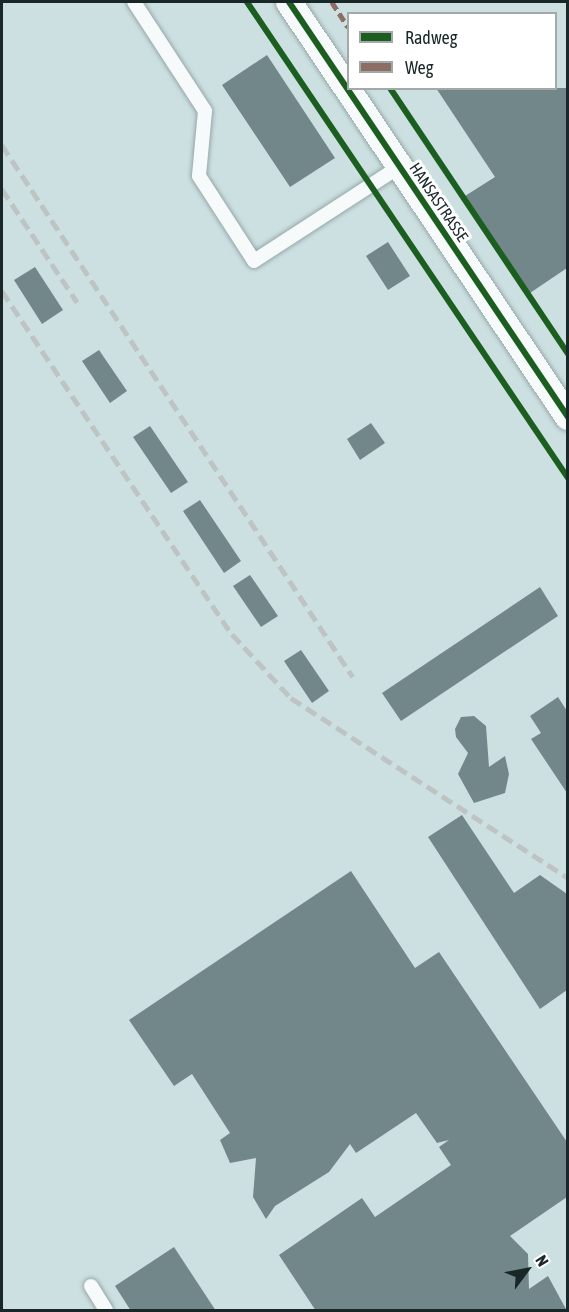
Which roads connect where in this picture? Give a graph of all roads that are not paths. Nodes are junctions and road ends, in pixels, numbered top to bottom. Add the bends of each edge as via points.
1 (134, 2) edge
2 (289, 2) edge
3 (347, 88) edge
4 (348, 90) edge
5 (399, 166) junction
6 (567, 417) edge
7 (91, 1286) dead end
8 (106, 1311) edge

1 - 5 lane via 205,111 199,176 254,261
2 - 3 street, HANSASTRASSE
4 - 5 street, HANSASTRASSE
5 - 6 street, HANSASTRASSE
7 - 8 lane

